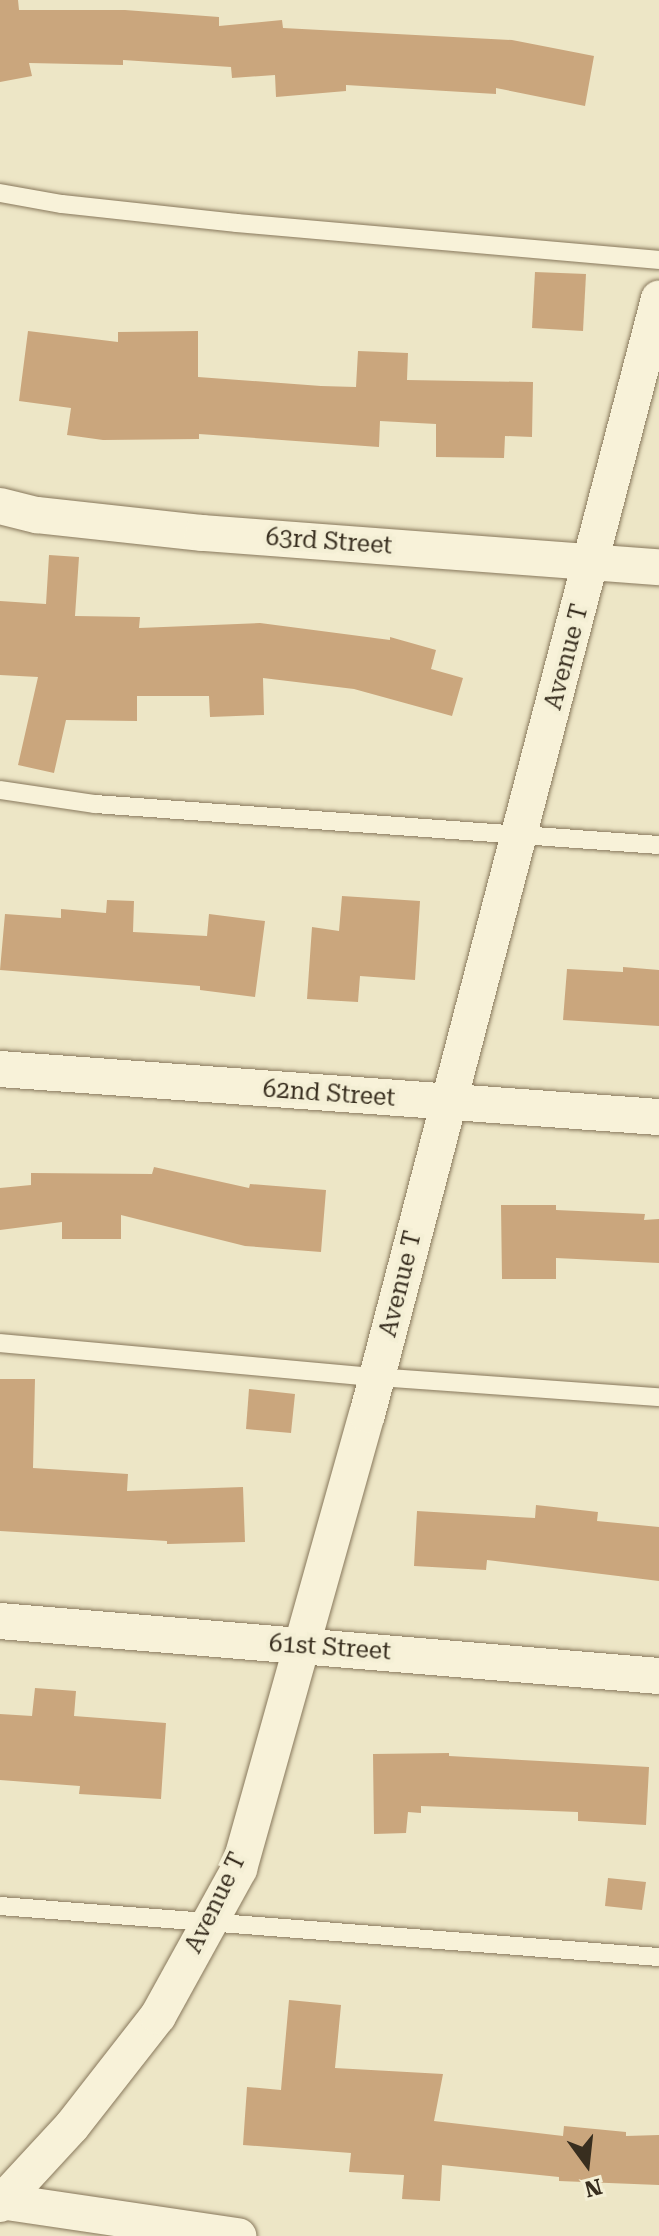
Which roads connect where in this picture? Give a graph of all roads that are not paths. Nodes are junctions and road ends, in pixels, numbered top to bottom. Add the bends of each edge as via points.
1 (0, 193) edge
2 (659, 260) edge
3 (659, 299) edge
4 (0, 506) edge
5 (592, 562) junction
6 (659, 567) edge
7 (0, 790) edge
8 (520, 833) junction
9 (659, 845) edge
10 (0, 1069) edge
11 (448, 1101) junction
12 (659, 1117) edge
13 (0, 1343) edge
14 (377, 1377) junction
15 (659, 1397) edge
16 (0, 1621) edge
17 (302, 1645) junction
18 (659, 1676) edge
19 (0, 1906) edge
20 (210, 1921) junction
21 (659, 1957) edge
22 (1, 2202) edge
23 (238, 2236) edge

1 - 2 lane via 237,223
3 - 5 street, Avenue T
4 - 5 street, 63rd Street via 37,515 203,533
5 - 6 street, 63rd Street
5 - 8 street, Avenue T
7 - 8 lane via 95,804
8 - 9 lane
8 - 11 street, Avenue T
10 - 11 street, 62nd Street
11 - 12 street, 62nd Street
11 - 14 street, Avenue T
13 - 14 lane
14 - 15 lane
14 - 17 street, Avenue T
16 - 17 street, 61st Street
17 - 18 street, 61st Street
17 - 20 street, Avenue T via 239,1869
19 - 20 lane
20 - 21 lane
20 - 22 street, Avenue T via 158,2016 72,2126
22 - 23 street

